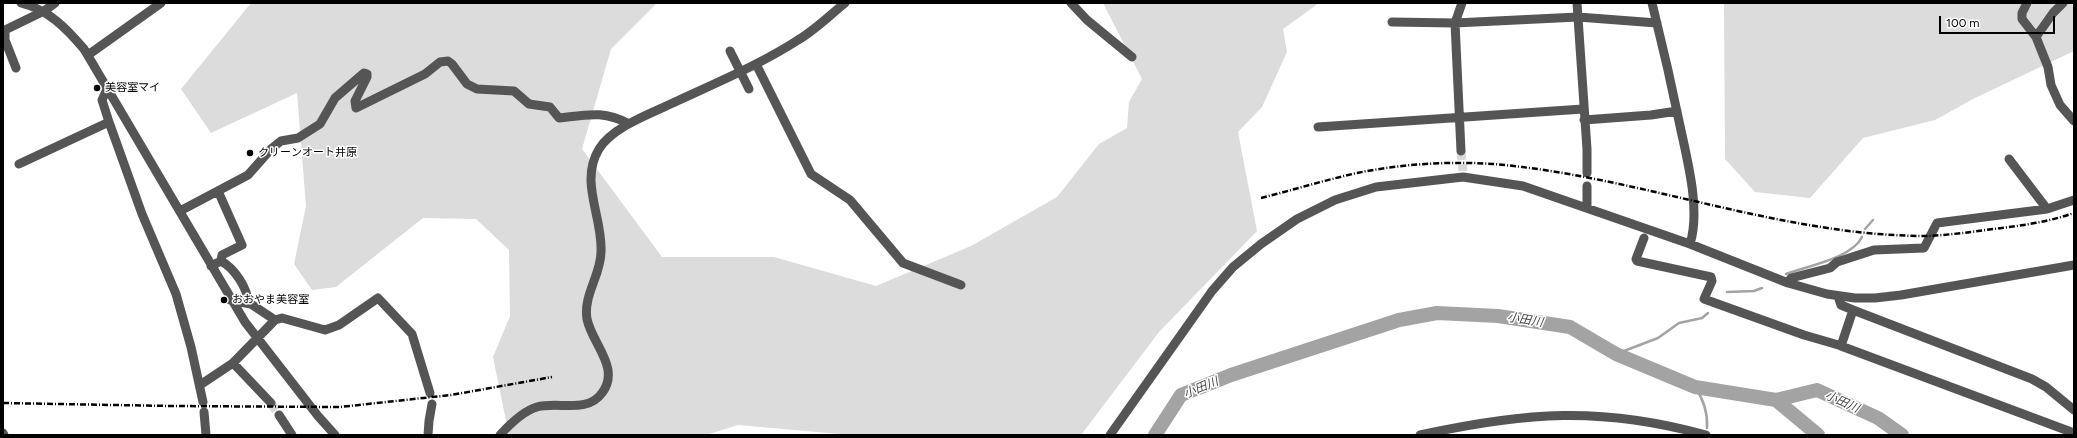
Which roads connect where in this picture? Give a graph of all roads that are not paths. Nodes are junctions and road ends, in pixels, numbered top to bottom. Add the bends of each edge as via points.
1 (21, 3) edge
2 (56, 3) edge
3 (161, 3) edge
4 (845, 3) edge
5 (1071, 3) edge
6 (1462, 3) edge
7 (1577, 3) edge
8 (1652, 3) edge
9 (2027, 3) edge
10 (2063, 3) edge
11 (44, 12) junction
12 (1578, 17) junction
13 (1392, 22) dead end
14 (1455, 23) junction
15 (1657, 23) junction
16 (4, 31) edge
17 (2036, 37) junction
18 (730, 51) dead end
19 (88, 55) junction
20 (1132, 57) dead end
21 (756, 64) junction
22 (16, 68) dead end
23 (107, 89) junction
24 (749, 89) dead end
25 (1583, 109) junction
26 (1677, 111) junction
27 (1459, 116) junction
28 (1584, 120) junction
29 (2074, 121) edge
30 (109, 122) junction
31 (629, 124) junction
32 (1318, 127) dead end
33 (1461, 151) tunnel mouth
34 (2009, 159) dead end
35 (19, 164) dead end
36 (1587, 173) dead end
37 (1587, 186) dead end
38 (218, 191) junction
39 (2074, 200) edge
40 (1587, 207) junction
41 (2047, 209) junction
42 (180, 211) junction
43 (1644, 238) dead end
44 (1690, 244) junction
45 (221, 261) junction
46 (2074, 265) edge
47 (211, 266) junction
48 (1788, 283) junction
49 (961, 284) dead end
50 (1838, 296) junction
51 (230, 300) junction
52 (248, 303) junction
53 (1853, 310) junction
54 (275, 320) junction
55 (257, 340) junction
56 (1842, 346) junction
57 (233, 363) junction
58 (200, 385) junction
59 (430, 393) dead end
60 (203, 402) dead end
61 (271, 403) tunnel mouth
62 (432, 404) dead end
63 (2074, 410) edge
64 (204, 412) dead end
65 (279, 416) tunnel mouth
66 (330, 433) edge
67 (2074, 433) edge
68 (206, 435) edge
69 (292, 435) edge
70 (428, 435) edge
71 (500, 435) edge
72 (1110, 435) edge
73 (1420, 435) edge
74 (1706, 435) edge

1 - 11 street
2 - 11 street
3 - 19 street
4 - 21 street via 799,40
5 - 20 street via 1087,20
6 - 14 street
7 - 12 street
8 - 15 street
9 - 17 street via 2022,19
10 - 17 street
11 - 16 street
11 - 19 street via 68,31
12 - 14 street
12 - 15 street
12 - 25 street
13 - 14 street
14 - 27 street
15 - 26 street
16 - 22 street
17 - 29 street via 2060,105
18 - 24 street, bridge
19 - 23 street
21 - 31 street
21 - 49 street via 811,174 850,200 903,263
23 - 30 street via 102,100
23 - 42 street
25 - 27 street
25 - 28 street
26 - 28 street
26 - 44 street via 1692,189 1694,227
27 - 32 street
27 - 33 street
28 - 36 street
30 - 35 street
30 - 58 street via 142,214 176,294
31 - 38 street via 619,118 600,114 559,118 550,107 529,104 514,91 477,90 467,84 448,62 440,62 425,74 356,108 356,102 367,77 364,73 335,98 320,124 298,138 281,141 248,175
31 - 71 street via 608,138 600,148 593,162 590,181 600,227 602,253 588,300 587,319 606,359 607,385 592,402 580,406 536,407 519,417
34 - 41 street
37 - 40 street
38 - 42 street
38 - 45 street via 242,245 222,255
39 - 41 street
40 - 44 street
40 - 72 street via 1523,186 1463,174 1376,187 1335,200 1297,219 1234,267 1212,291
41 - 48 street via 1936,223 1924,248 1874,250 1837,262 1830,268 1791,278
42 - 47 street
43 - 56 street via 1637,261 1711,278 1704,299
44 - 48 street
45 - 47 street
45 - 52 street via 226,263 244,287
46 - 50 street via 1901,295 1875,298
47 - 51 street
48 - 50 street
50 - 53 street via 1841,305
51 - 52 street
51 - 55 street
52 - 54 street via 263,310
53 - 56 street
53 - 63 street via 2032,379
54 - 55 street
54 - 59 street via 282,318 325,330 339,325 378,298 412,334
55 - 57 street
55 - 66 street
56 - 67 street
57 - 58 street
57 - 61 street
58 - 60 street
62 - 70 street
64 - 68 street
65 - 69 street
73 - 74 street via 1502,419 1567,414 1627,418

